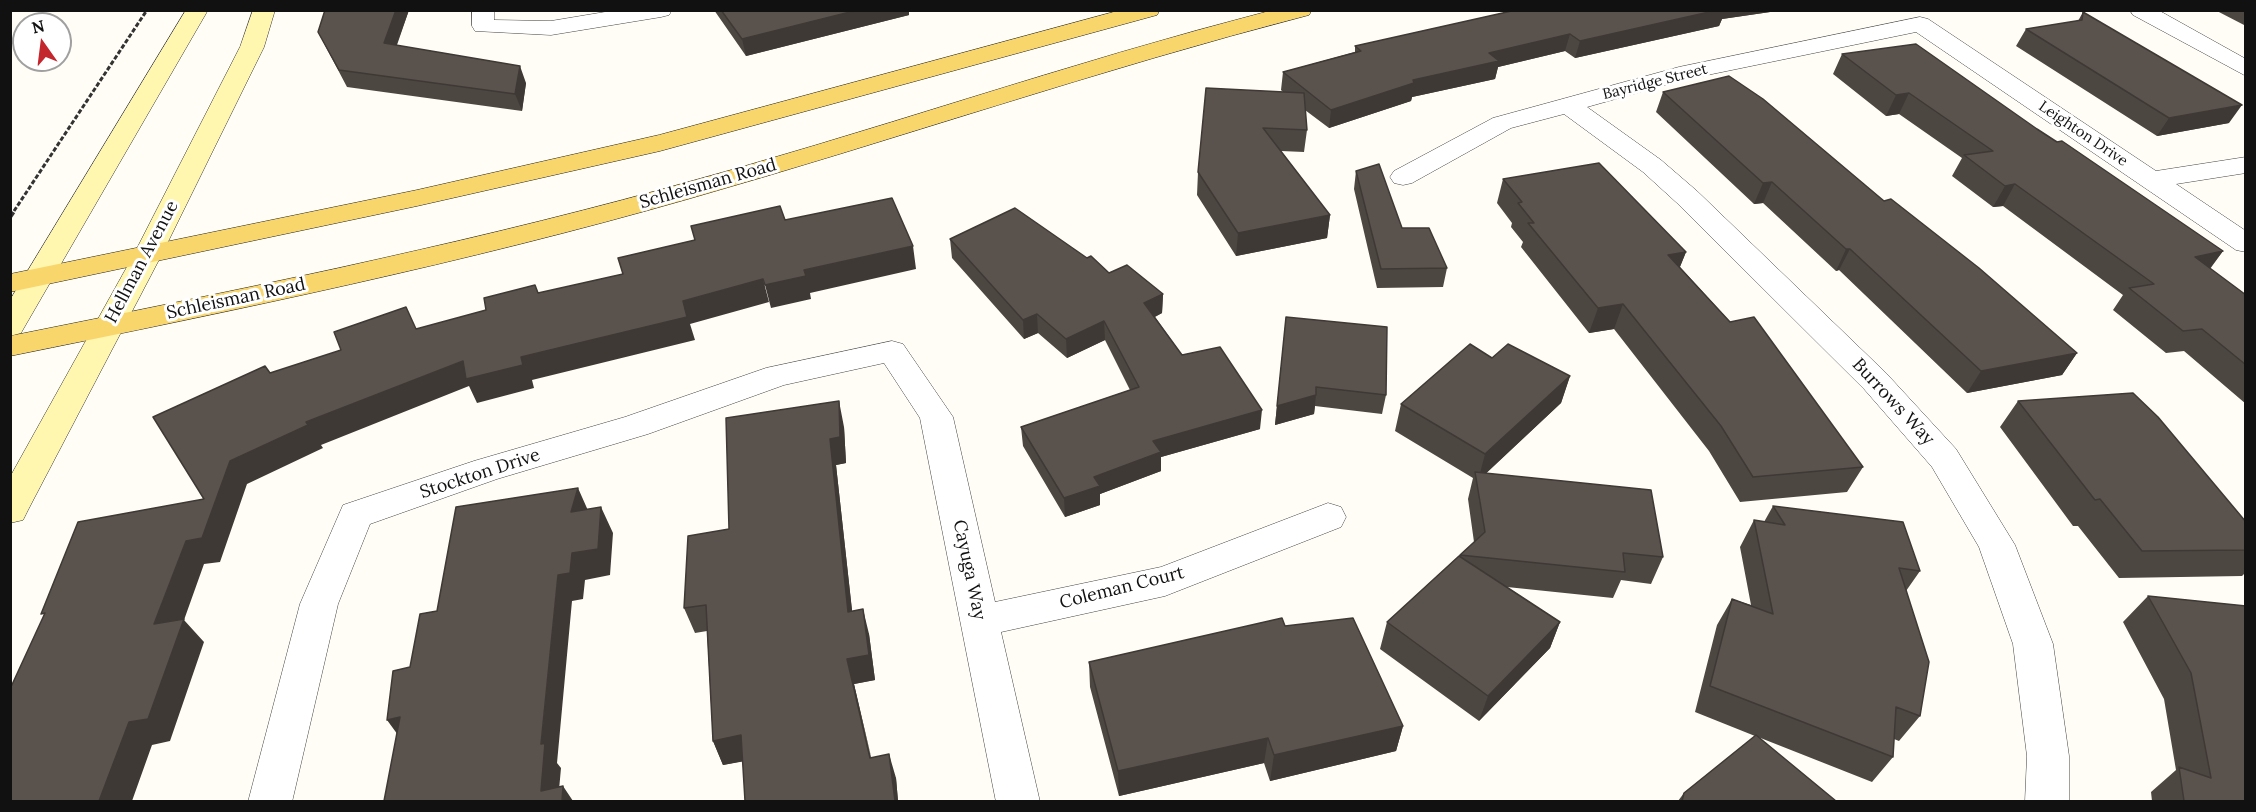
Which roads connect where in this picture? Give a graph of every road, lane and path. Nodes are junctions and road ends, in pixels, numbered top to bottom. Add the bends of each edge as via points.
1 (147, 10) edge
2 (197, 10) edge
3 (264, 10) edge
4 (661, 10) edge
5 (1149, 10) edge
6 (1300, 10) edge
7 (2141, 10) edge
8 (483, 18) edge
9 (1920, 24) joint
10 (2246, 69) edge
11 (1568, 105) junction
12 (2246, 165) edge
13 (1403, 177) dead end
14 (2153, 180) junction
15 (10, 217) edge
16 (2246, 244) edge
17 (147, 256) junction
18 (25, 280) edge
19 (10, 326) edge
20 (108, 326) junction
21 (10, 346) edge
22 (892, 351) joint
23 (10, 510) edge
24 (1328, 517) dead end
25 (981, 621) junction
26 (270, 801) edge
27 (1018, 801) edge
28 (2047, 801) edge

1 - 15 path
2 - 18 main road
3 - 17 main road, Hellman Avenue via 252,47
4 - 8 street via 550,28
5 - 17 main road via 769,116 416,200
6 - 20 main road, Schleisman Road via 672,195 461,249
7 - 10 street
9 - 11 street, Bayridge Street via 1679,74
9 - 14 street, Leighton Drive
11 - 13 street, Bayridge Street via 1502,123
11 - 28 street, Burrows Way via 1652,166 1687,197 1875,381 1944,458 1997,545 2033,644 2048,756
12 - 14 street
14 - 16 street, Leighton Drive
17 - 18 main road
17 - 20 main road, Hellman Avenue
18 - 19 main road
20 - 21 main road, Schleisman Road
20 - 23 main road, Hellman Avenue
22 - 25 street, Cayuga Way via 936,417
22 - 26 street, Stockton Drive via 777,376 636,426 486,470 356,515 319,604
24 - 25 street, Coleman Court via 1165,581
25 - 27 street, Cayuga Way

